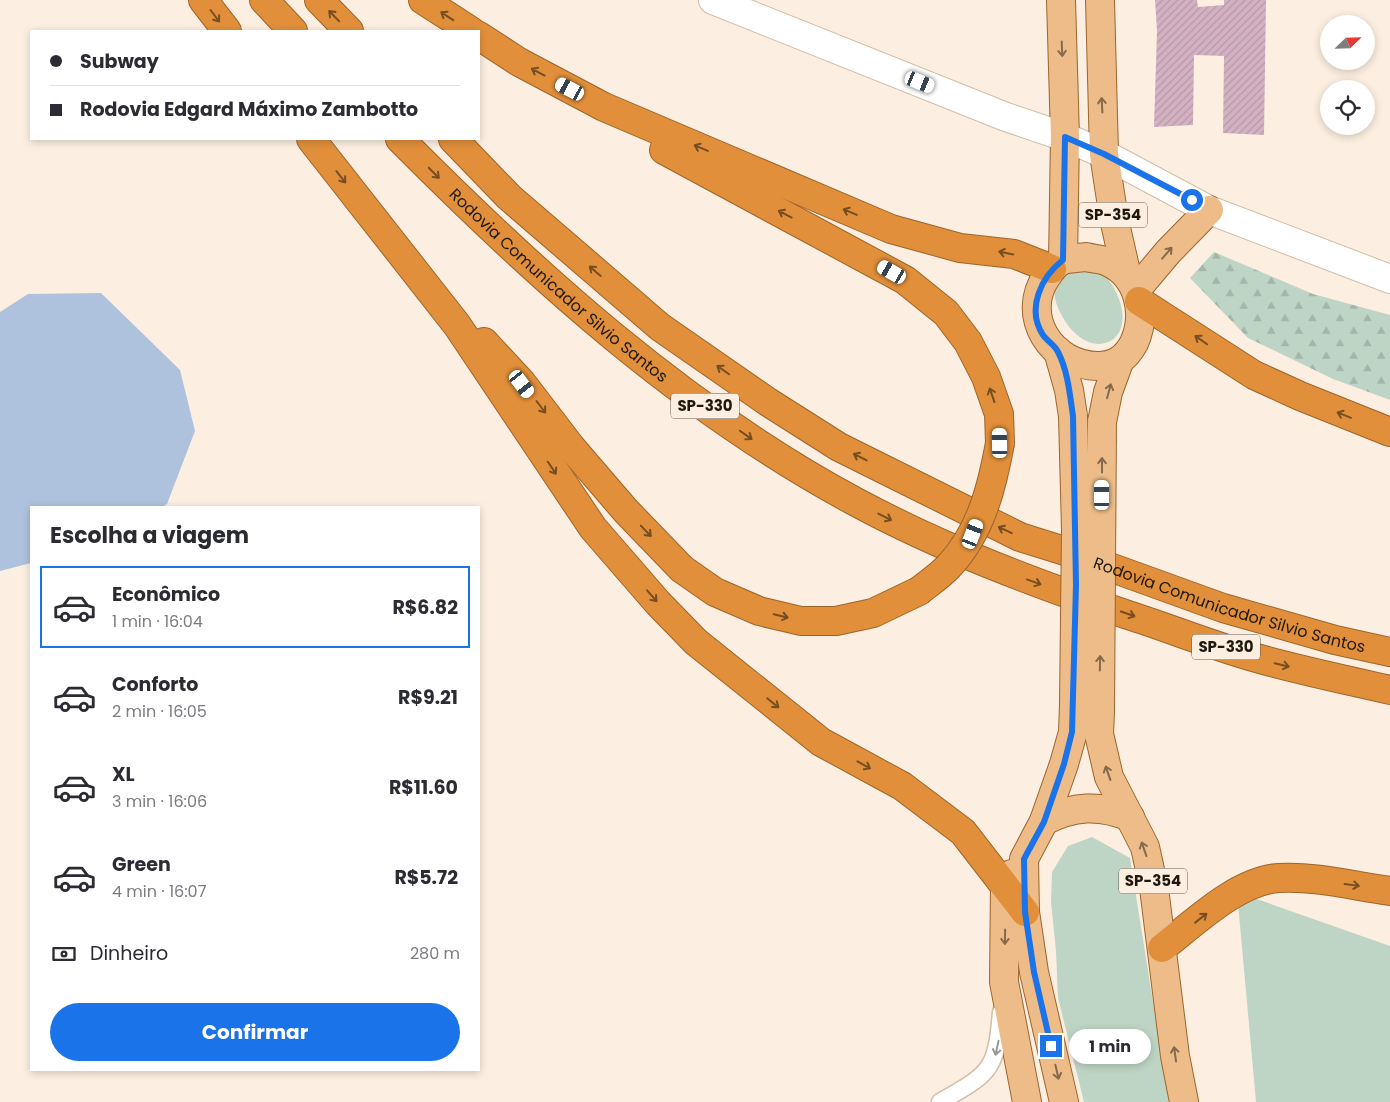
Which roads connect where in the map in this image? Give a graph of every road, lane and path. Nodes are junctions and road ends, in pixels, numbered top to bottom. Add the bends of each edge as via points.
1 (203, 0) edge
2 (264, 0) edge
3 (319, 0) edge
4 (423, 0) edge
5 (713, 0) edge
6 (1061, 0) edge
7 (1100, 0) edge
8 (226, 30) edge
9 (292, 30) edge
10 (348, 30) edge
11 (469, 30) edge
12 (480, 37) edge
13 (604, 107) junction
14 (1065, 137) junction
15 (312, 140) edge
16 (401, 140) edge
17 (454, 140) edge
18 (1104, 154) junction
19 (1209, 210) junction
20 (1058, 264) junction
21 (1390, 279) edge
22 (1134, 289) junction
23 (457, 325) junction
24 (1058, 351) junction
25 (1120, 362) junction
26 (1390, 432) edge
27 (1390, 652) edge
28 (1390, 690) edge
29 (1130, 817) junction
30 (1044, 822) junction
31 (1024, 859) junction
32 (1005, 883) junction
33 (1390, 891) edge
34 (1025, 912) junction
35 (1162, 948) junction
36 (1004, 982) junction
37 (940, 1102) edge
38 (1027, 1102) edge
39 (1064, 1102) edge
40 (1184, 1102) edge

1 -> 8 highway
2 - 9 highway
10 -> 3 highway
11 -> 4 highway
5 - 14 street via 1006,117
6 -> 14 main road
18 -> 7 main road
13 -> 12 highway via 519,62
20 -> 13 highway via 1014,254 960,248 891,229
23 -> 13 highway, bridge via 488,344 626,511 682,569 715,592 759,611 801,621 836,621 873,613 919,591 949,566 973,534 992,486 1000,443 999,414 986,376 968,342 946,313 905,280 664,150
14 - 18 street
14 - 20 main road, SP-354
15 -> 23 highway
16 -> 28 highway, Rodovia Comunicador Silvio Santos / SP-330 via 554,287 639,359 758,443 854,502 928,539 1065,593 1259,659
27 -> 17 highway, Rodovia Comunicador Silvio Santos / SP-330 via 1223,608 1020,537 839,447 660,327 509,197
18 - 19 street
18 - 22 main road, SP-354 via 1114,219
19 - 21 street
22 -> 19 main road
20 - 22 main road via 1086,257 1108,262
20 - 24 main road via 1039,288 1036,311 1042,334
22 - 25 main road, SP-354 via 1141,318 1138,334
26 -> 22 highway via 1254,375
23 -> 32 highway via 593,528 696,642 821,742 902,786 963,832
24 - 25 main road via 1071,362 1087,366
24 - 30 main road, bridge via 1073,416 1076,530 1074,704 1070,740
29 -> 25 main road, SP-354, bridge via 1104,763 1099,734 1102,422 1108,392
29 - 30 main road via 1113,810 1077,808
35 -> 29 main road, SP-354 via 1145,848
30 - 31 main road
31 - 32 main road
31 - 34 main road
32 - 34 highway
32 -> 36 main road
35 -> 33 highway via 1237,892 1262,881 1279,878 1317,880
34 -> 39 main road via 1034,972
40 -> 35 main road, SP-354
36 -> 37 lane via 999,1036 991,1064 978,1081
36 - 38 main road

